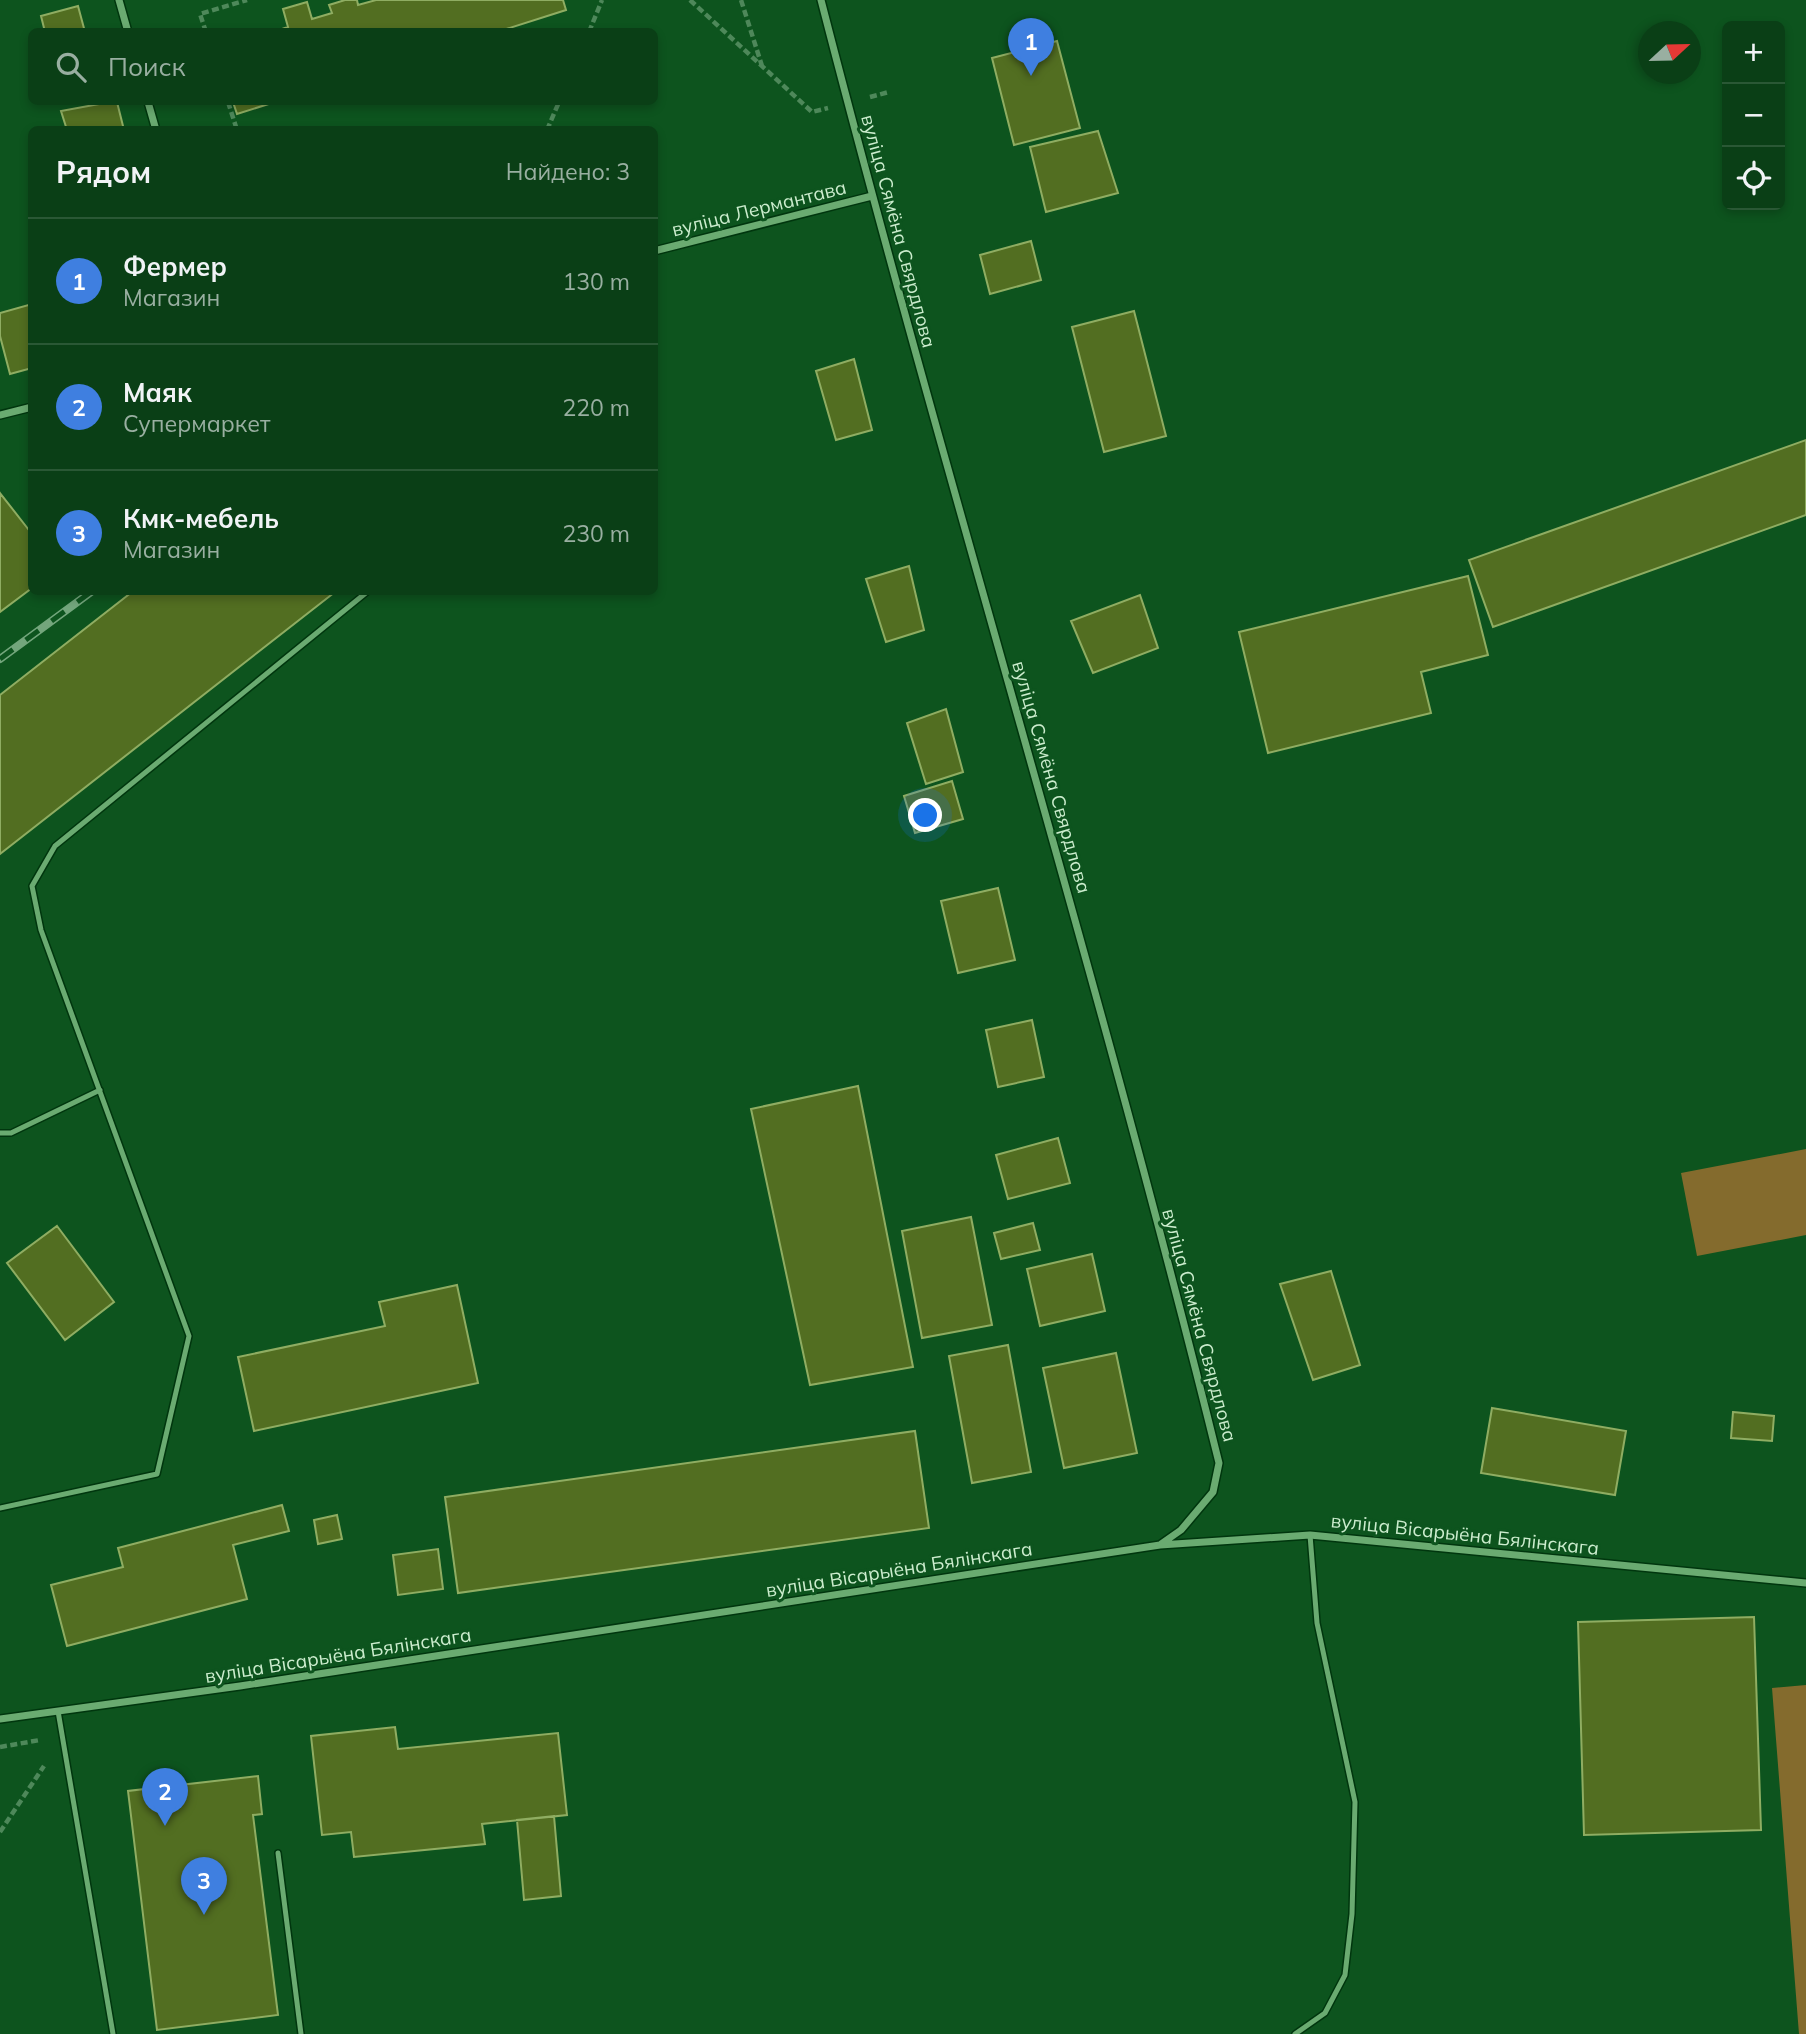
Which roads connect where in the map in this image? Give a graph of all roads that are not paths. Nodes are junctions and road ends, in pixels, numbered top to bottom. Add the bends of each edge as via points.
1 (119, 0) edge
2 (821, 0) edge
3 (127, 28) edge
4 (149, 105) edge
5 (155, 126) edge
6 (872, 196) junction
7 (658, 250) edge
8 (28, 408) edge
9 (0, 415) edge
10 (363, 595) edge
11 (100, 1090) junction
12 (0, 1133) edge
13 (0, 1508) edge
14 (1310, 1535) junction
15 (1160, 1545) junction
16 (1806, 1583) edge
17 (58, 1712) junction
18 (0, 1719) edge
19 (278, 1853) dead end
20 (113, 2034) edge
21 (300, 2034) edge
22 (1296, 2034) edge

1 - 3 street
2 - 6 street, вуліца Сямёна Свярдлова
4 - 5 street
6 - 7 street, вуліца Лермантава
6 - 15 street, вуліца Сямёна Свярдлова via 1042,797 1219,1463 1213,1492 1181,1530
8 - 9 street
10 - 11 lane via 55,846 32,886 41,930
11 - 12 lane via 11,1133
11 - 13 lane via 189,1336 159,1462 156,1474
14 - 15 street, вуліца Вісарыёна Бялінскага
14 - 16 street, вуліца Вісарыёна Бялінскага
14 - 22 lane via 1318,1623 1355,1802 1352,1914 1345,1975 1325,2013
15 - 17 street, вуліца Вісарыёна Бялінскага
17 - 18 street, вуліца Вісарыёна Бялінскага
17 - 20 lane
19 - 21 lane

